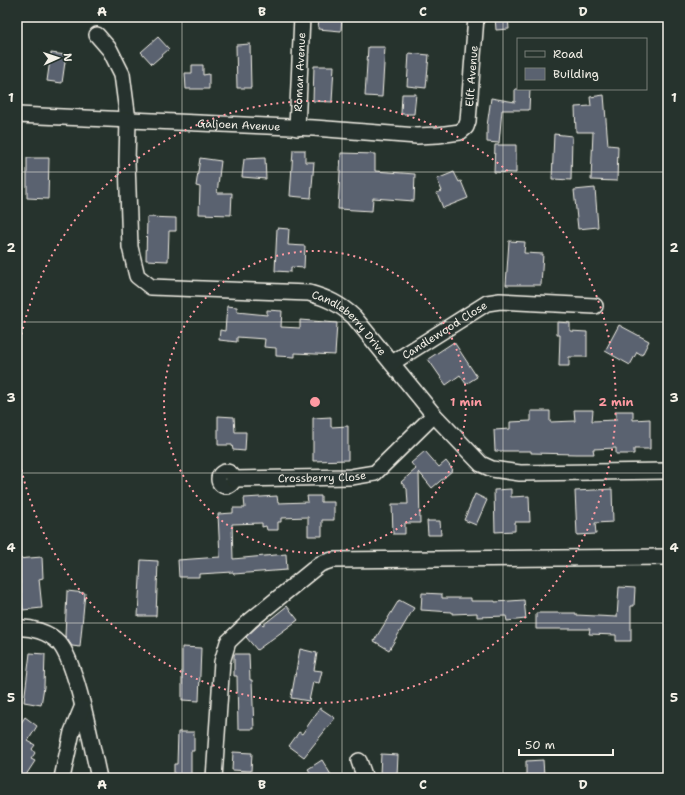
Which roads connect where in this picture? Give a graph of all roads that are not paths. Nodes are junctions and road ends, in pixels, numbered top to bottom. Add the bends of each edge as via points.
1 (302, 17) edge
2 (476, 17) edge
3 (97, 35) dead end
4 (17, 115) edge
5 (128, 120) junction
6 (297, 128) junction
7 (460, 132) joint
8 (595, 306) dead end
9 (392, 363) junction
10 (434, 415) junction
11 (668, 471) edge
12 (234, 479) dead end
13 (668, 557) edge
14 (17, 628) edge
15 (82, 708) junction
16 (359, 761) dead end
17 (62, 778) edge
18 (99, 778) edge
19 (214, 778) edge
20 (365, 778) edge

1 - 6 street, Roman Avenue
2 - 7 street, Elft Avenue via 470,109 466,127
3 - 5 street, Candleberry Drive via 110,50 122,74
4 - 5 street, Galjoen Avenue
5 - 6 street, Galjoen Avenue
5 - 9 street, Candleberry Drive via 130,247 137,276 151,287 309,293 327,298 354,317
6 - 7 street, Galjoen Avenue via 417,136
8 - 9 street, Candlewood Close via 487,302
9 - 10 street, Candleberry Drive
10 - 11 street, Candleberry Drive via 481,464 498,470 520,473
10 - 12 street, Crossberry Close via 375,473 351,477
13 - 19 street via 332,560 320,564 255,616 228,642 222,662
14 - 15 street via 34,629 59,643 67,656
15 - 17 street via 72,732
15 - 18 street
16 - 20 street

